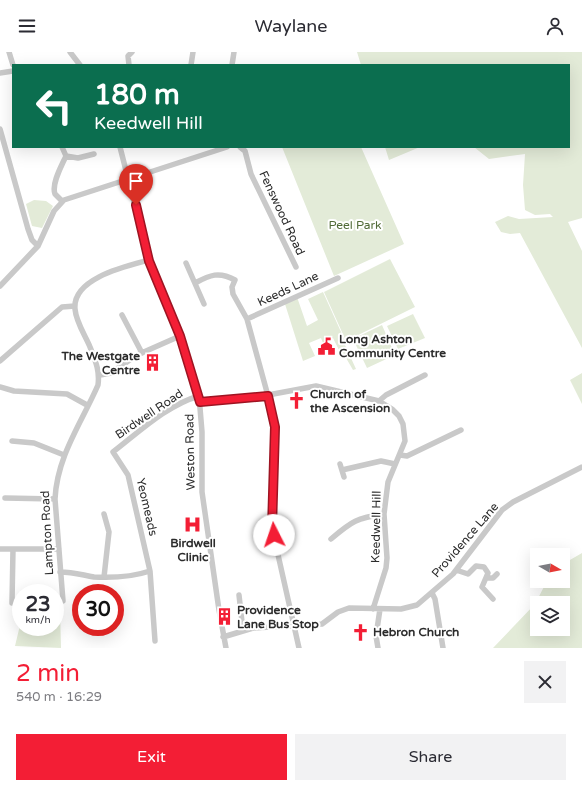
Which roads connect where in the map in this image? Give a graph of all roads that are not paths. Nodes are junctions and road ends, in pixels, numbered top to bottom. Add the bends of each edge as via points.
1 (9, 52) edge
2 (70, 52) edge
3 (132, 52) edge
4 (193, 52) edge
5 (234, 52) edge
6 (13, 64) edge
7 (79, 64) edge
8 (129, 64) edge
9 (191, 64) edge
10 (232, 64) edge
11 (12, 71) edge
12 (0, 73) edge
13 (0, 129) edge
14 (2, 140) edge
15 (62, 148) edge
16 (120, 148) edge
17 (223, 148) edge
18 (245, 148) edge
19 (94, 154) dead end
20 (66, 156) junction
21 (129, 179) junction
22 (62, 201) junction
23 (38, 246) junction
24 (149, 260) junction
25 (186, 263) dead end
26 (296, 267) dead end
27 (338, 278) dead end
28 (195, 283) junction
29 (0, 286) edge
30 (204, 304) dead end
31 (75, 306) junction
32 (122, 315) dead end
33 (247, 320) junction
34 (180, 336) junction
35 (142, 353) junction
36 (0, 361) edge
37 (100, 375) junction
38 (425, 375) dead end
39 (0, 387) edge
40 (268, 396) junction
41 (199, 399) junction
42 (379, 401) junction
43 (87, 404) junction
44 (461, 430) dead end
45 (12, 441) dead end
46 (113, 452) joint
47 (64, 455) junction
48 (400, 455) junction
49 (395, 464) junction
50 (582, 467) edge
51 (344, 477) dead end
52 (5, 498) dead end
53 (54, 499) junction
54 (104, 514) dead end
55 (384, 514) junction
56 (331, 539) dead end
57 (0, 549) edge
58 (13, 549) junction
59 (59, 549) junction
60 (456, 570) junction
61 (150, 571) junction
62 (60, 572) junction
63 (497, 574) dead end
64 (104, 577) junction
65 (486, 578) junction
66 (12, 584) edge
67 (61, 584) edge
68 (492, 588) dead end
69 (432, 592) junction
70 (487, 593) junction
71 (238, 595) dead end
72 (493, 599) dead end
73 (373, 609) junction
74 (380, 609) junction
75 (295, 627) junction
76 (243, 631) junction
77 (223, 637) junction
78 (155, 641) dead end
79 (226, 648) edge
80 (299, 648) edge
81 (378, 648) edge
82 (443, 648) edge

1 - 6 street
2 - 7 street
3 - 8 street via 128,56
4 - 9 street
5 - 10 street
11 - 12 street
13 - 14 street
14 - 23 street via 28,229 32,240
15 - 20 street
16 - 21 street, Weston Road
17 - 21 street
18 - 26 street, Fenswood Road via 251,174
19 - 20 street via 78,158
20 - 22 street via 54,191
21 - 22 street via 70,196
21 - 24 street, Weston Road
22 - 23 street via 54,211
23 - 29 street
24 - 31 street via 109,272 96,279 80,292
24 - 34 street, Weston Road
25 - 28 street
27 - 33 street, Keeds Lane
28 - 30 street
28 - 33 street via 218,274 238,282 232,287 232,294
31 - 36 street via 62,307
31 - 37 street
32 - 35 street
33 - 40 street
34 - 35 street
34 - 41 street, Weston Road
35 - 37 street via 112,373
37 - 43 street, Lampton Road via 98,385
38 - 42 street
39 - 43 street via 14,391 67,394
40 - 41 street, Keedwell Hill
40 - 42 street, Keedwell Hill via 316,386
40 - 75 street via 275,427 272,528
41 - 46 street, Birdwell Road via 178,405
41 - 77 street, Weston Road via 201,482
42 - 48 street, Keedwell Hill via 392,409 403,424 405,441
43 - 47 street, Lampton Road
44 - 48 street via 456,437 407,456
45 - 47 street via 34,444
46 - 61 street, Yeomeads via 128,475
47 - 53 street, Lampton Road
48 - 49 street, Keedwell Hill
49 - 51 street via 381,461 341,467
49 - 55 street, Keedwell Hill via 388,482
50 - 60 street, Providence Lane via 502,510
52 - 53 street
53 - 59 street, Lampton Road
54 - 64 street via 109,532
55 - 56 street via 359,518
55 - 73 street, Keedwell Hill via 386,568
57 - 58 street
58 - 59 street
58 - 66 street
59 - 62 street, Lampton Road
60 - 65 street via 468,574 476,566 482,566 488,573
60 - 69 street, Providence Lane
61 - 64 street via 131,576
61 - 78 street, Yeomeads
62 - 64 street
62 - 67 street, Lampton Road
63 - 65 street via 493,578
65 - 70 street via 482,587
68 - 70 street
69 - 74 street, Providence Lane via 409,608
69 - 82 street
70 - 72 street
71 - 76 street
73 - 74 street, Providence Lane
73 - 75 street, Providence Lane via 349,608 338,612 322,624
74 - 81 street via 376,636
75 - 76 street, Providence Lane via 267,626
75 - 80 street
76 - 77 street, Providence Lane
77 - 79 street, Weston Road

